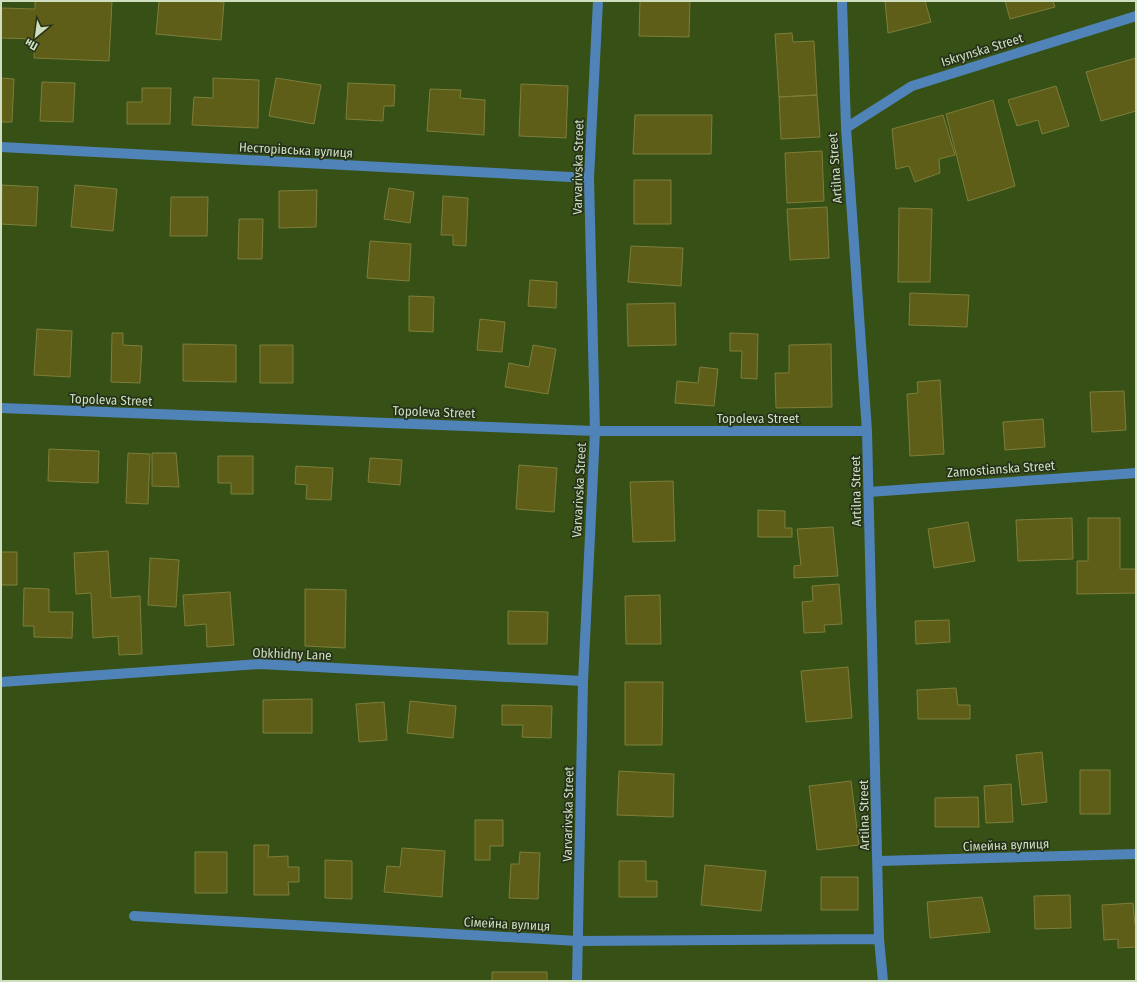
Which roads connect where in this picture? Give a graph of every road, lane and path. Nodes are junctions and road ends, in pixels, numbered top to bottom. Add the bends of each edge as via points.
1 (598, 1) edge
2 (842, 1) edge
3 (1136, 16) edge
4 (846, 128) junction
5 (1, 147) edge
6 (589, 178) junction
7 (1, 408) edge
8 (867, 430) junction
9 (595, 431) junction
10 (1136, 473) edge
11 (869, 492) junction
12 (583, 681) junction
13 (1, 682) edge
14 (1136, 854) edge
15 (878, 861) junction
16 (134, 916) dead end
17 (879, 939) junction
18 (578, 941) junction
19 (577, 981) edge
20 (882, 981) edge

1 - 6 street, Varvarivska Street
2 - 4 street, Artilna Street
3 - 4 street, Iskrynska Street via 912,86
4 - 8 street, Artilna Street
5 - 6 street, Несторівська вулиця
6 - 9 street, Varvarivska Street
7 - 9 street, Topoleva Street
8 - 9 street, Topoleva Street
8 - 11 street, Artilna Street
9 - 12 street, Varvarivska Street
10 - 11 street, Zamostianska Street
11 - 15 street, Artilna Street
12 - 13 street, Obkhidny Lane via 260,664
12 - 18 street, Varvarivska Street
14 - 15 street, Сімейна вулиця
15 - 17 street, Artilna Street
16 - 18 street, Сімейна вулиця
17 - 18 street, Сімейна вулиця
17 - 20 street, Artilna Street
18 - 19 street, Varvarivska Street

